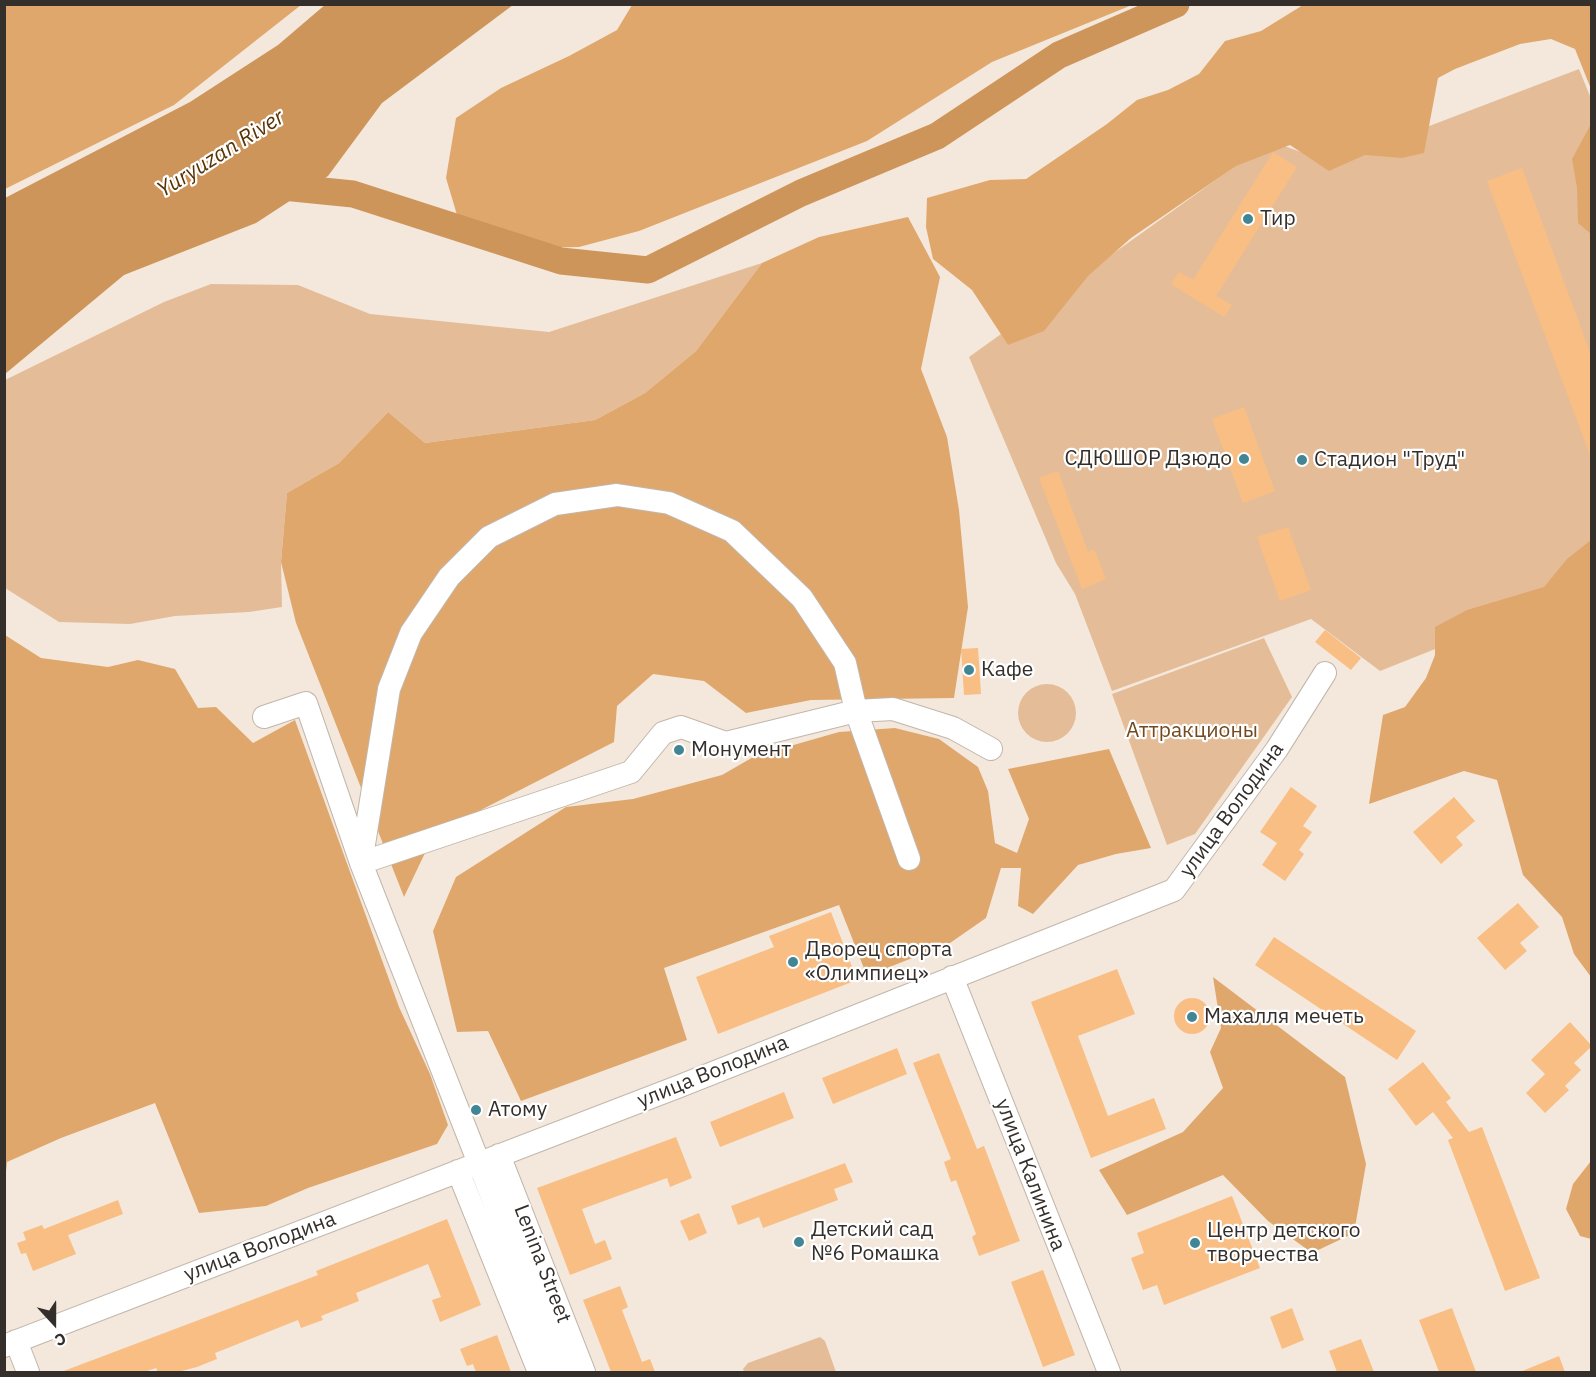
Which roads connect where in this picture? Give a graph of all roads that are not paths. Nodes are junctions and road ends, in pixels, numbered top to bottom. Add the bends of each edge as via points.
1 (1324, 673) dead end
2 (856, 711) junction
3 (264, 717) dead end
4 (991, 749) dead end
5 (909, 859) dead end
6 (361, 863) junction
7 (952, 977) junction
8 (479, 1163) junction
9 (10, 1343) edge
10 (28, 1372) edge
11 (539, 1372) edge
12 (561, 1372) edge
13 (584, 1372) edge
14 (1109, 1372) edge

1 - 7 street, улица Володина via 1277,749 1174,890
2 - 4 street via 893,709 953,728
2 - 5 street
2 - 6 street via 726,743 681,727 663,733 631,772
2 - 6 street via 845,663 802,598 732,531 669,503 617,495 555,504 489,537 449,577 411,633 389,689
3 - 6 street via 306,703
6 - 8 street
7 - 8 street, улица Володина
7 - 14 street, улица Калинина
8 - 9 street, улица Володина
8 - 11 street, Lenina Street
8 - 12 street
8 - 13 street, Lenina Street
9 - 10 street

